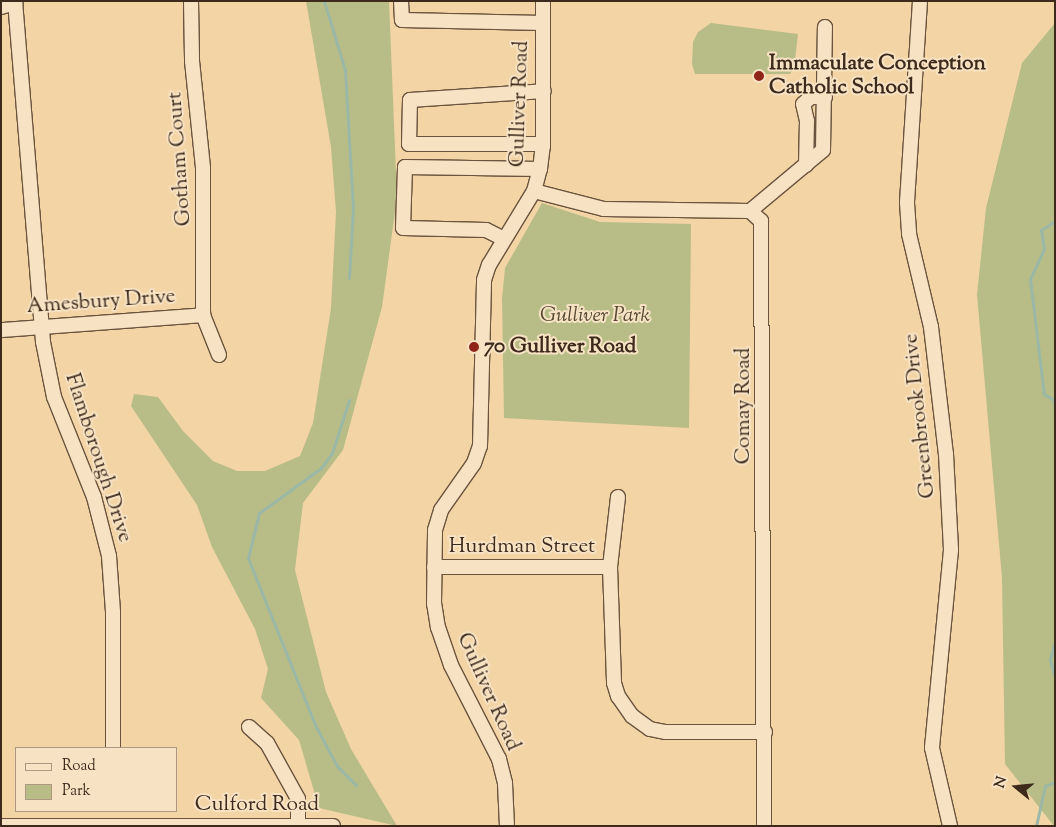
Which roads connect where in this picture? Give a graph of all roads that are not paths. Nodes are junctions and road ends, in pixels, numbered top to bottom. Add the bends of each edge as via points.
1 (191, 1) edge
2 (401, 1) edge
3 (543, 1) edge
4 (920, 1) edge
5 (10, 4) edge
6 (543, 23) junction
7 (825, 27) dead end
8 (544, 91) junction
9 (825, 97) junction
10 (543, 144) junction
11 (806, 165) junction
12 (540, 169) junction
13 (534, 191) junction
14 (750, 211) junction
15 (504, 239) junction
16 (203, 314) junction
17 (41, 325) junction
18 (1, 330) edge
19 (219, 354) dead end
20 (618, 497) dead end
21 (434, 567) junction
22 (610, 567) junction
23 (249, 727) dead end
24 (765, 732) junction
25 (113, 747) edge
26 (112, 821) edge
27 (298, 825) edge
28 (1, 826) edge
29 (333, 826) edge
30 (507, 826) edge
31 (764, 826) edge
32 (950, 826) edge

1 - 16 street, Gotham Court via 193,70 204,178
2 - 6 street via 402,20
3 - 6 street, Gulliver Road
4 - 32 street, Greenbrook Drive via 907,203 908,234 932,327 947,472 951,550 932,748
5 - 17 street, Flamborough Drive
6 - 8 street, Gulliver Road
7 - 9 street
8 - 10 street, Gulliver Road
8 - 10 street via 410,100 410,144
9 - 11 street via 823,150
9 - 11 street via 811,97 803,104 807,121
10 - 12 street, Gulliver Road
11 - 14 street
12 - 13 street, Gulliver Road
12 - 15 street via 405,167 403,228 486,230
13 - 14 street via 604,209
13 - 15 street, Gulliver Road
14 - 24 street, Comay Road via 762,221 764,235
15 - 21 street, Gulliver Road via 489,265 483,289 480,446 474,463 441,510 435,530
16 - 17 street, Amesbury Drive
16 - 19 street
17 - 18 street, Amesbury Drive
17 - 25 street, Flamborough Drive via 54,397 94,497 109,556 113,612
20 - 22 street
21 - 22 street, Hurdman Street
21 - 30 street, Gulliver Road via 434,604 444,648 498,759 505,783
22 - 24 street via 614,683 618,696 632,716 650,728 666,732
23 - 27 street via 267,743 298,799
24 - 31 street, Comay Road
26 - 27 street, Culford Road
26 - 28 street, Culford Road
27 - 29 street, Culford Road

